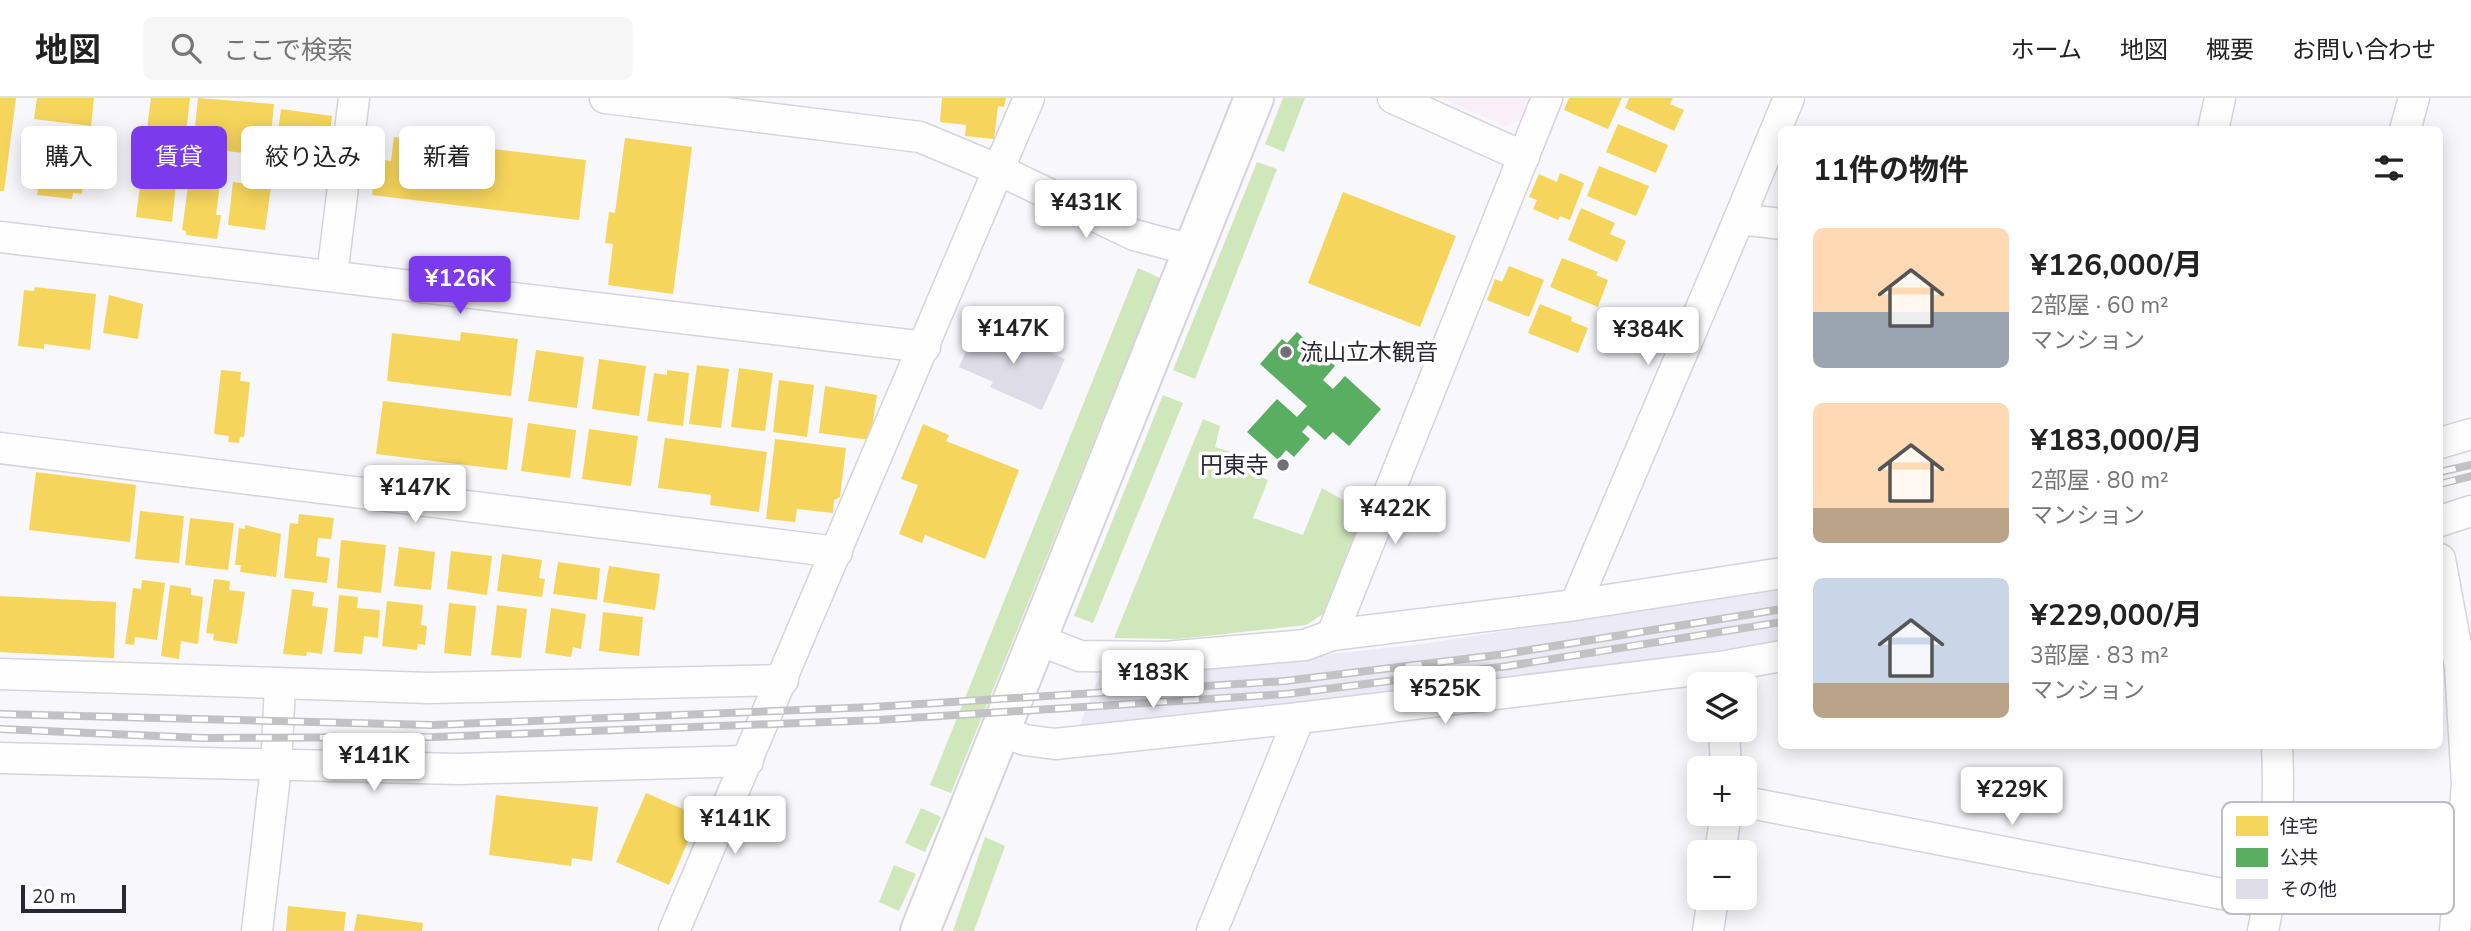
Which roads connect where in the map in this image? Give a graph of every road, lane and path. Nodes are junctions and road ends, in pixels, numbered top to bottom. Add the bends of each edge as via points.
1 (354, 98) edge
2 (605, 98) edge
3 (1029, 98) edge
4 (1254, 98) edge
5 (1393, 98) edge
6 (1547, 98) edge
7 (1789, 98) edge
8 (2220, 98) edge
9 (2414, 98) edge
10 (2214, 126) edge
11 (2406, 126) edge
12 (1524, 157) junction
13 (999, 170) junction
14 (1739, 219) junction
15 (1778, 224) edge
16 (0, 237) edge
17 (0, 243) edge
18 (1195, 251) junction
19 (332, 276) junction
20 (925, 347) junction
21 (2471, 434) edge
22 (2443, 442) edge
23 (0, 447) edge
24 (2471, 511) edge
25 (2443, 520) edge
26 (837, 552) junction
27 (2443, 571) edge
28 (1778, 574) edge
29 (1575, 605) junction
30 (1332, 635) junction
31 (1036, 639) junction
32 (1778, 657) edge
33 (2466, 667) edge
34 (1733, 672) edge
35 (0, 674) edge
36 (1687, 679) edge
37 (783, 680) junction
38 (280, 685) junction
39 (1299, 718) junction
40 (1001, 731) junction
41 (2277, 749) edge
42 (0, 758) edge
43 (748, 761) junction
44 (276, 766) junction
45 (2278, 802) edge
46 (1757, 805) edge
47 (2466, 874) edge
48 (2222, 907) edge
49 (1711, 910) edge
50 (257, 931) edge
51 (674, 931) edge
52 (920, 931) edge
53 (1212, 931) edge
54 (1707, 931) edge
55 (2455, 931) edge

1 - 19 street
2 - 13 street via 920,137
3 - 13 street
4 - 18 street
5 - 12 street
6 - 12 street
7 - 14 street
8 - 10 street
9 - 11 street
12 - 30 street
13 - 18 street via 1134,235
13 - 20 street
14 - 15 street
14 - 29 street
16 - 17 street
16 - 19 street
18 - 31 street
19 - 20 street
20 - 26 street
21 - 22 street
23 - 26 street
24 - 25 street
26 - 37 street
27 - 33 street
28 - 29 street
29 - 30 street
30 - 31 street via 1305,645 1165,657 1080,656
31 - 40 street
32 - 34 street
33 - 47 street
35 - 38 street
36 - 39 street
37 - 38 street via 429,688
37 - 43 street
38 - 44 street
39 - 40 street via 1055,744
39 - 53 street
40 - 52 street
41 - 45 street
42 - 44 street
43 - 44 street via 458,769
43 - 51 street
44 - 50 street
46 - 48 street
47 - 55 street
49 - 54 street

